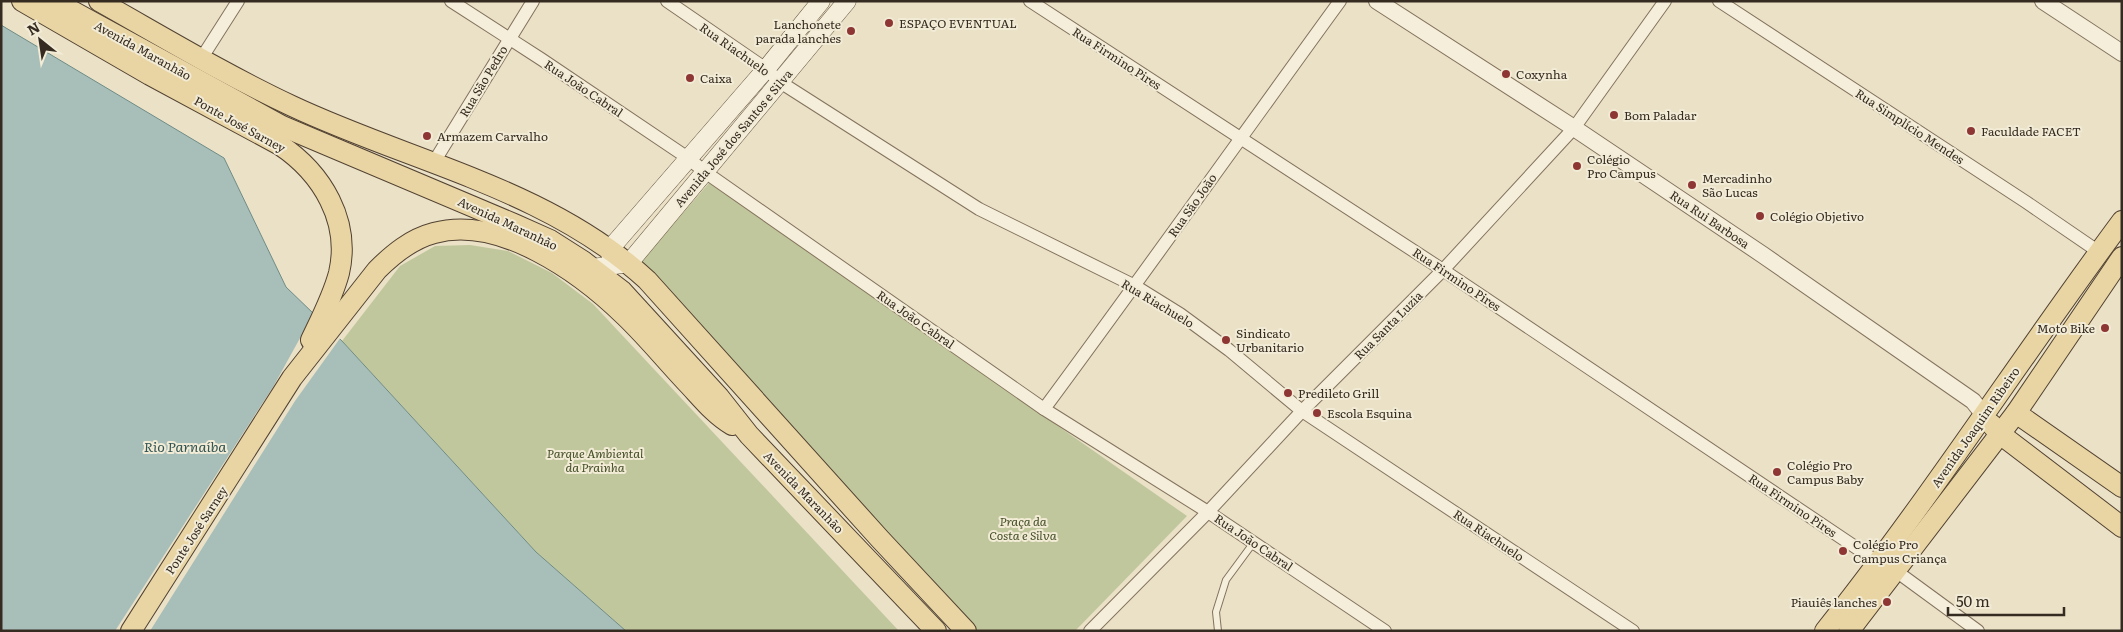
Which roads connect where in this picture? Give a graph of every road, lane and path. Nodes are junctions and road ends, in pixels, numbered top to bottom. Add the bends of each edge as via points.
1 (22, 1) edge
2 (54, 1) edge
3 (100, 1) edge
4 (238, 1) edge
5 (451, 1) edge
6 (533, 1) edge
7 (667, 1) edge
8 (821, 1) edge
9 (847, 1) edge
10 (1030, 1) edge
11 (1340, 1) edge
12 (1377, 1) edge
13 (1665, 1) edge
14 (1719, 1) edge
15 (2044, 1) edge
16 (509, 39) junction
17 (2122, 53) edge
18 (201, 59) junction
19 (766, 69) junction
20 (780, 82) junction
21 (1574, 128) junction
22 (1240, 138) junction
23 (688, 158) junction
24 (434, 162) junction
25 (705, 172) junction
26 (2122, 222) edge
27 (2099, 252) junction
28 (617, 259) junction
29 (2120, 264) edge
30 (593, 268) junction
31 (1443, 270) junction
32 (1135, 286) junction
33 (622, 291) junction
34 (292, 378) junction
35 (1044, 409) junction
36 (1302, 411) junction
37 (2016, 413) junction
38 (1984, 415) junction
39 (2000, 434) junction
40 (749, 436) junction
41 (2122, 487) edge
42 (1208, 512) junction
43 (2122, 527) edge
44 (1254, 542) junction
45 (1888, 567) junction
46 (131, 631) edge
47 (936, 631) edge
48 (966, 631) edge
49 (1090, 631) edge
50 (1218, 631) edge
51 (1385, 631) edge
52 (1633, 631) edge
53 (1825, 631) edge
54 (1849, 631) edge
55 (1978, 631) edge

1 - 34 main road, Ponte José Sarney via 293,154 317,179 336,213 342,253 325,310
2 - 30 main road, Avenida Maranhão via 282,126 550,240
3 - 18 main road, Avenida Maranhão
4 - 18 street
5 - 16 street, Rua João Cabral
6 - 16 street, Rua São Pedro
7 - 19 street, Rua Riachuelo
8 - 19 main road, Avenida José dos Santos e Silva
9 - 20 main road, Avenida José dos Santos e Silva
10 - 22 street, Rua Firmino Pires
11 - 22 street, Rua São João
12 - 21 street, Rua Rui Barbosa
13 - 21 street, Rua Santa Luzia
14 - 27 street, Rua Simplício Mendes
15 - 17 street
16 - 23 street, Rua João Cabral
16 - 24 street, Rua São Pedro
18 - 24 main road, Avenida Maranhão via 293,106
19 - 20 street, Rua Riachuelo
19 - 23 main road, Avenida José dos Santos e Silva
20 - 25 main road, Avenida José dos Santos e Silva
20 - 32 street, Rua Riachuelo via 979,209
21 - 31 street, Rua Santa Luzia
21 - 38 street, Rua Rui Barbosa via 1973,401
22 - 31 street, Rua Firmino Pires
22 - 32 street, Rua São João
23 - 25 street, Rua João Cabral
23 - 28 main road, Avenida José dos Santos e Silva
24 - 28 main road, Avenida Maranhão via 562,219 592,237
25 - 28 main road, Avenida José dos Santos e Silva
25 - 35 street, Rua João Cabral
26 - 27 main road, Avenida Joaquim Ribeiro
27 - 38 main road, Avenida Joaquim Ribeiro
28 - 30 main road
28 - 33 main road
28 - 48 main road, Avenida Maranhão via 647,280
29 - 37 main road, Avenida Joaquim Ribeiro
30 - 33 main road, Avenida Maranhão
31 - 36 street, Rua Santa Luzia
31 - 45 street, Rua Firmino Pires
32 - 35 street, Rua São João
32 - 36 street, Rua Riachuelo via 1206,332
33 - 40 main road, Avenida Maranhão via 719,397
34 - 40 main road, Ponte José Sarney via 392,255 421,237 444,230 473,229 519,243 559,264 625,316 710,408
34 - 46 main road, Ponte José Sarney
35 - 42 street, Rua João Cabral
36 - 42 street, Rua Santa Luzia
36 - 52 street, Rua Riachuelo
37 - 39 main road, Avenida Joaquim Ribeiro
37 - 41 main road
38 - 39 main road
38 - 45 main road, Avenida Joaquim Ribeiro
39 - 43 main road
39 - 45 main road, Avenida Joaquim Ribeiro
40 - 47 main road, Avenida Maranhão
42 - 44 street, Rua João Cabral
42 - 49 street, Rua Santa Luzia
44 - 50 lane via 1226,580 1216,612
44 - 51 street, Rua João Cabral
45 - 53 main road, Avenida Joaquim Ribeiro
45 - 54 main road, Avenida Joaquim Ribeiro
45 - 55 street, Rua Firmino Pires

